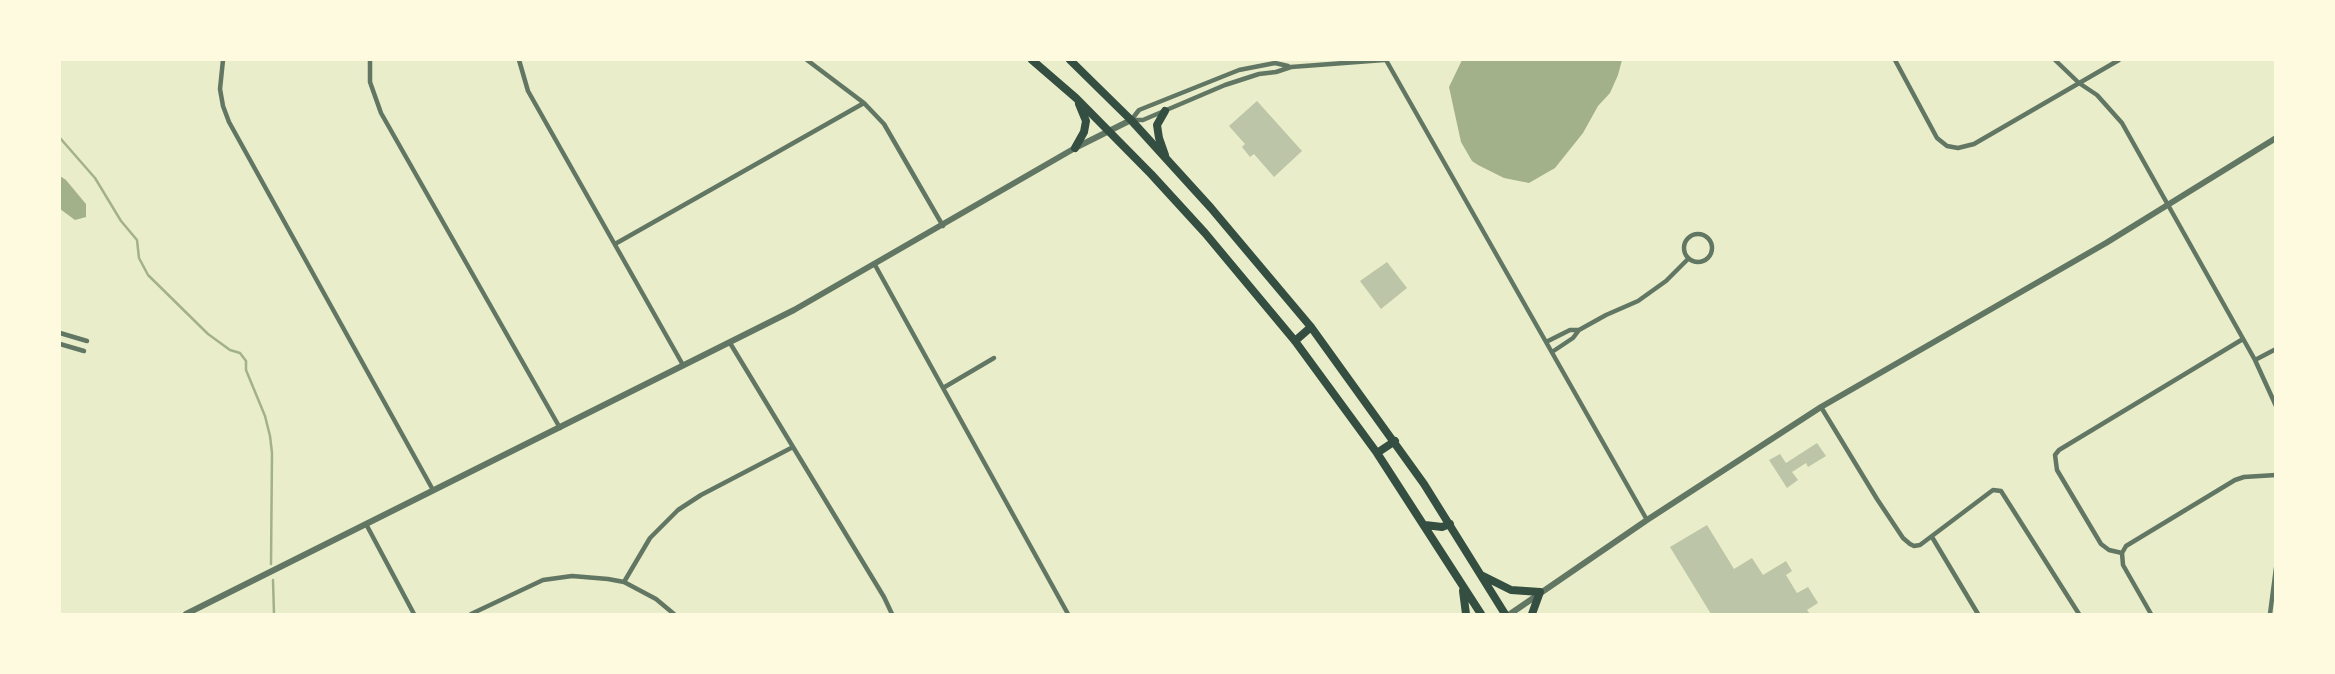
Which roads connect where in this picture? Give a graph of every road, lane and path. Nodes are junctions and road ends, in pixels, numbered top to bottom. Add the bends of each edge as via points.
1 (223, 60) edge
2 (370, 60) edge
3 (520, 60) edge
4 (807, 60) edge
5 (1032, 60) edge
6 (1070, 60) edge
7 (1385, 60) edge
8 (1895, 60) edge
9 (2054, 60) edge
10 (2119, 60) edge
11 (1313, 62) edge
12 (1291, 67) junction
13 (2079, 83) junction
14 (1076, 99) junction
15 (864, 103) junction
16 (1166, 111) junction
17 (1131, 120) junction
18 (1109, 130) junction
19 (2276, 138) edge
20 (1075, 148) junction
21 (1167, 161) junction
22 (2169, 205) junction
23 (943, 226) junction
24 (614, 244) junction
25 (1688, 259) junction
26 (875, 265) junction
27 (1311, 327) junction
28 (1579, 330) junction
29 (60, 333) edge
30 (2243, 339) junction
31 (87, 341) dead end
32 (1295, 341) junction
33 (1546, 342) junction
34 (730, 343) junction
35 (60, 344) edge
36 (2276, 349) edge
37 (85, 351) dead end
38 (1552, 352) junction
39 (994, 358) dead end
40 (2255, 360) junction
41 (684, 366) junction
42 (943, 388) junction
43 (2276, 406) edge
44 (1821, 407) junction
45 (559, 428) junction
46 (1395, 441) junction
47 (793, 447) junction
48 (1377, 453) junction
49 (2276, 475) edge
50 (434, 491) junction
51 (1647, 520) junction
52 (366, 524) junction
53 (1450, 524) junction
54 (1425, 525) junction
55 (1932, 537) junction
56 (2122, 553) junction
57 (2276, 568) edge
58 (1482, 576) junction
59 (624, 582) junction
60 (1462, 584) junction
61 (1540, 592) junction
62 (186, 614) edge
63 (414, 614) edge
64 (471, 614) edge
65 (674, 614) edge
66 (892, 614) edge
67 (1068, 614) edge
68 (1466, 614) edge
69 (1480, 614) edge
70 (1508, 614) edge
71 (1532, 614) edge
72 (1978, 614) edge
73 (2079, 614) edge
74 (2151, 614) edge
75 (2270, 614) edge

1 - 50 street via 220,89 229,122
2 - 45 street via 370,82 381,113
3 - 24 street via 528,91
4 - 15 street
5 - 14 highway
6 - 17 highway
7 - 11 street
7 - 33 street
8 - 13 street via 1937,138 1958,148 1974,144
9 - 13 street
10 - 13 street
11 - 12 street
12 - 16 street via 1241,79
12 - 17 street via 1275,63 1239,70 1139,110
13 - 22 street via 2114,112
14 - 18 highway
14 - 20 highway via 1086,121
15 - 23 street via 884,124
15 - 24 street
16 - 17 street
16 - 21 highway via 1157,125
17 - 18 street
17 - 21 highway
18 - 20 street
18 - 32 highway via 1205,233
19 - 22 street
20 - 23 street
21 - 27 highway
22 - 30 street
22 - 44 street
23 - 26 street
24 - 41 street
25 - 25 street via 1700,262 1708,258 1712,250 1707,237 1699,234 1686,240 1683,248
25 - 28 street via 1638,301
26 - 34 street
26 - 42 street
27 - 32 highway
27 - 46 highway
28 - 33 street
28 - 38 street
29 - 31 street
30 - 40 street
30 - 56 street via 2056,455 2057,470 2101,544
32 - 48 highway
33 - 38 street
34 - 41 street
34 - 47 street
35 - 37 street
36 - 40 street
38 - 51 street
39 - 42 street
40 - 43 street
41 - 45 street
42 - 67 street
44 - 51 street
44 - 55 street via 1903,538 1914,546
45 - 50 street
46 - 48 highway
46 - 53 highway
47 - 59 street via 678,510 650,538
47 - 66 street
48 - 54 highway
49 - 56 street via 2235,480 2126,545
50 - 52 street
51 - 61 street
52 - 62 street
52 - 63 street
53 - 54 highway
53 - 58 highway
54 - 60 highway
55 - 72 street
55 - 73 street via 1993,490 2001,491
56 - 74 street via 2123,565
57 - 75 street
58 - 61 highway via 1511,590
58 - 70 highway
59 - 64 street via 556,577
59 - 65 street
60 - 68 highway
60 - 69 highway
61 - 70 street
61 - 71 highway

